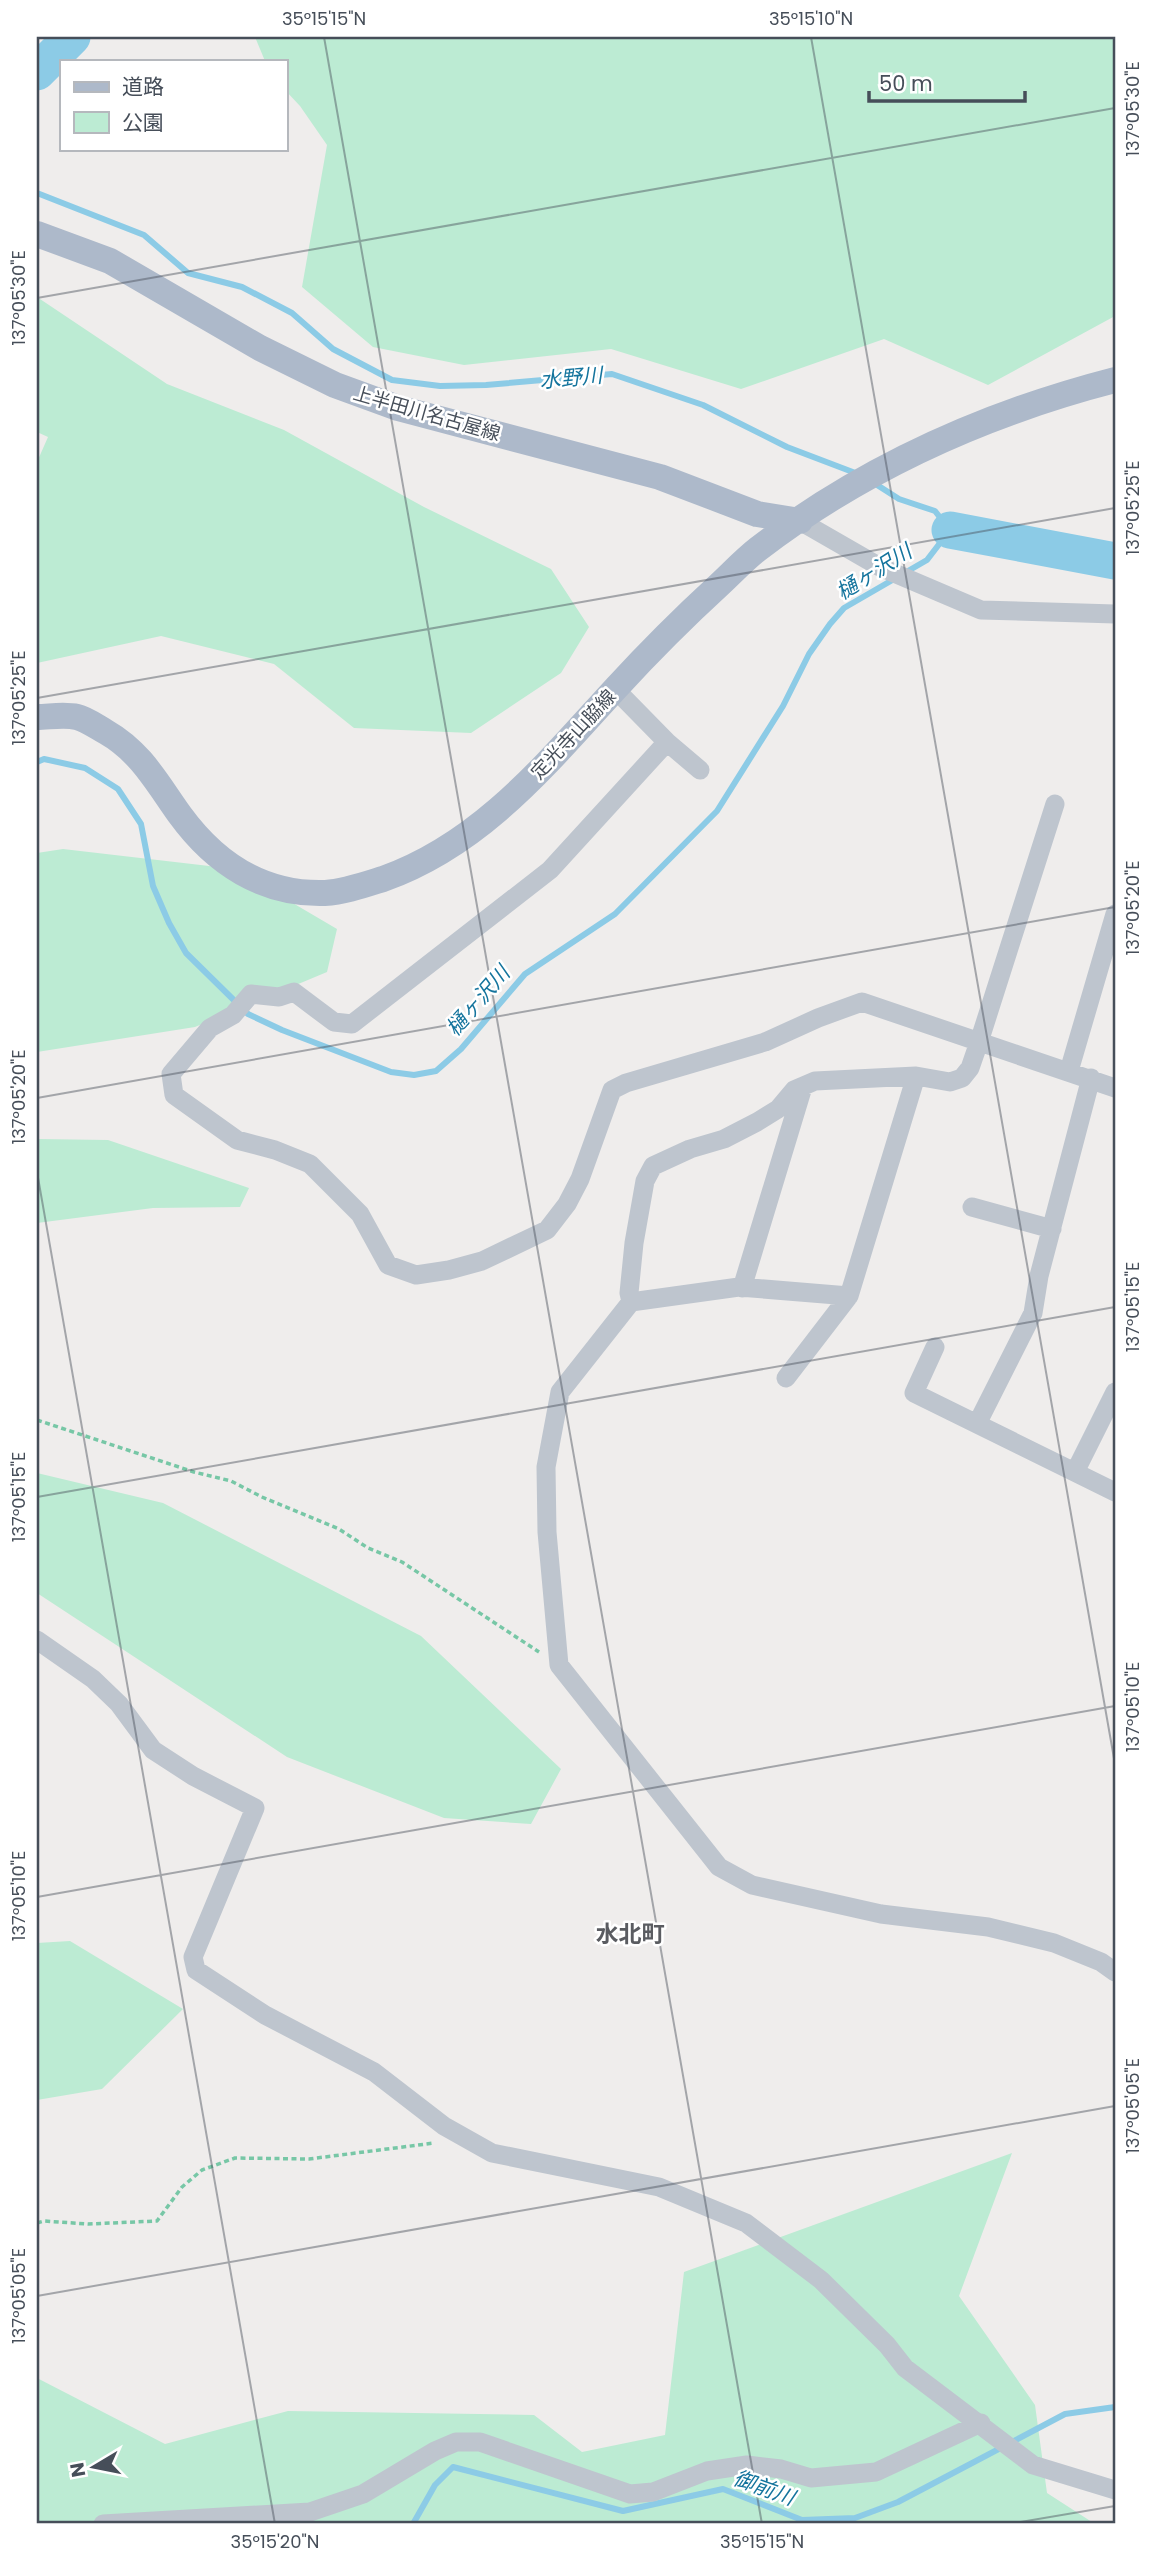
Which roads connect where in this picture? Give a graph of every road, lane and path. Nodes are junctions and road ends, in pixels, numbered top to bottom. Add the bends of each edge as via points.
1 (37, 234) edge
2 (1115, 380) edge
3 (800, 521) junction
4 (1115, 614) edge
5 (615, 689) junction
6 (37, 717) edge
7 (667, 742) junction
8 (701, 770) dead end
9 (1055, 804) dead end
10 (1115, 914) edge
11 (979, 1041) junction
12 (1069, 1071) junction
13 (916, 1076) junction
14 (1091, 1078) junction
15 (803, 1087) junction
16 (1115, 1088) edge
17 (972, 1207) dead end
18 (1052, 1229) junction
19 (742, 1288) junction
20 (849, 1296) junction
21 (631, 1302) junction
22 (935, 1347) dead end
23 (786, 1378) dead end
24 (1115, 1392) edge
25 (37, 1420) edge
26 (977, 1424) junction
27 (1075, 1472) junction
28 (1115, 1492) edge
29 (37, 1640) edge
30 (559, 1665) junction
31 (1115, 1972) edge
32 (464, 2139) junction
33 (37, 2223) edge
34 (989, 2429) junction
35 (1115, 2490) edge
36 (103, 2524) edge

1 - 3 main road, 上半田川名古屋線 via 110,261 260,348 335,385 398,408 660,477 757,514
2 - 3 main road, 定光寺山脇線 via 1029,404 900,459
3 - 4 street via 880,567 981,610
3 - 5 main road, 定光寺山脇線 via 757,550
5 - 6 main road, 定光寺山脇線 via 506,805 452,845 400,873 326,893 250,879 215,854 124,742 78,717
5 - 7 street
7 - 8 street
7 - 11 street via 550,870 352,1024 334,1022 294,992 279,997 251,994 233,1015 210,1028 172,1073 174,1095 237,1140 310,1164 360,1214 388,1265 416,1275 482,1261 547,1230 580,1179 612,1090 626,1083 765,1042 862,1002
9 - 11 street
10 - 12 street
11 - 12 street
11 - 13 street via 962,1078 950,1082
12 - 14 street
13 - 15 street via 815,1081
13 - 20 street
14 - 16 street
14 - 18 street
15 - 19 street
15 - 21 street via 757,1122 653,1166 645,1181 634,1242
17 - 18 street
18 - 26 street via 1033,1312
19 - 20 street
19 - 21 street
20 - 23 street
21 - 30 street via 560,1392 546,1467
22 - 26 street via 914,1393
24 - 27 street
25 - 30 path via 231,1481 339,1529 402,1562
26 - 27 street
27 - 28 street
29 - 32 street via 93,1679 119,1704 153,1750 255,1808 193,1957 196,1970 265,2015 374,2072
30 - 31 street via 719,1867 751,1885 881,1913 988,1927 1054,1943
32 - 33 path via 309,2159 235,2158 202,2170 182,2187 157,2221
32 - 34 street via 492,2153 659,2188 746,2223 821,2280 905,2368
34 - 35 street via 1033,2465
34 - 36 street via 876,2472 811,2478 747,2465 707,2471 653,2492 630,2494 480,2442 456,2442 363,2494 310,2512

